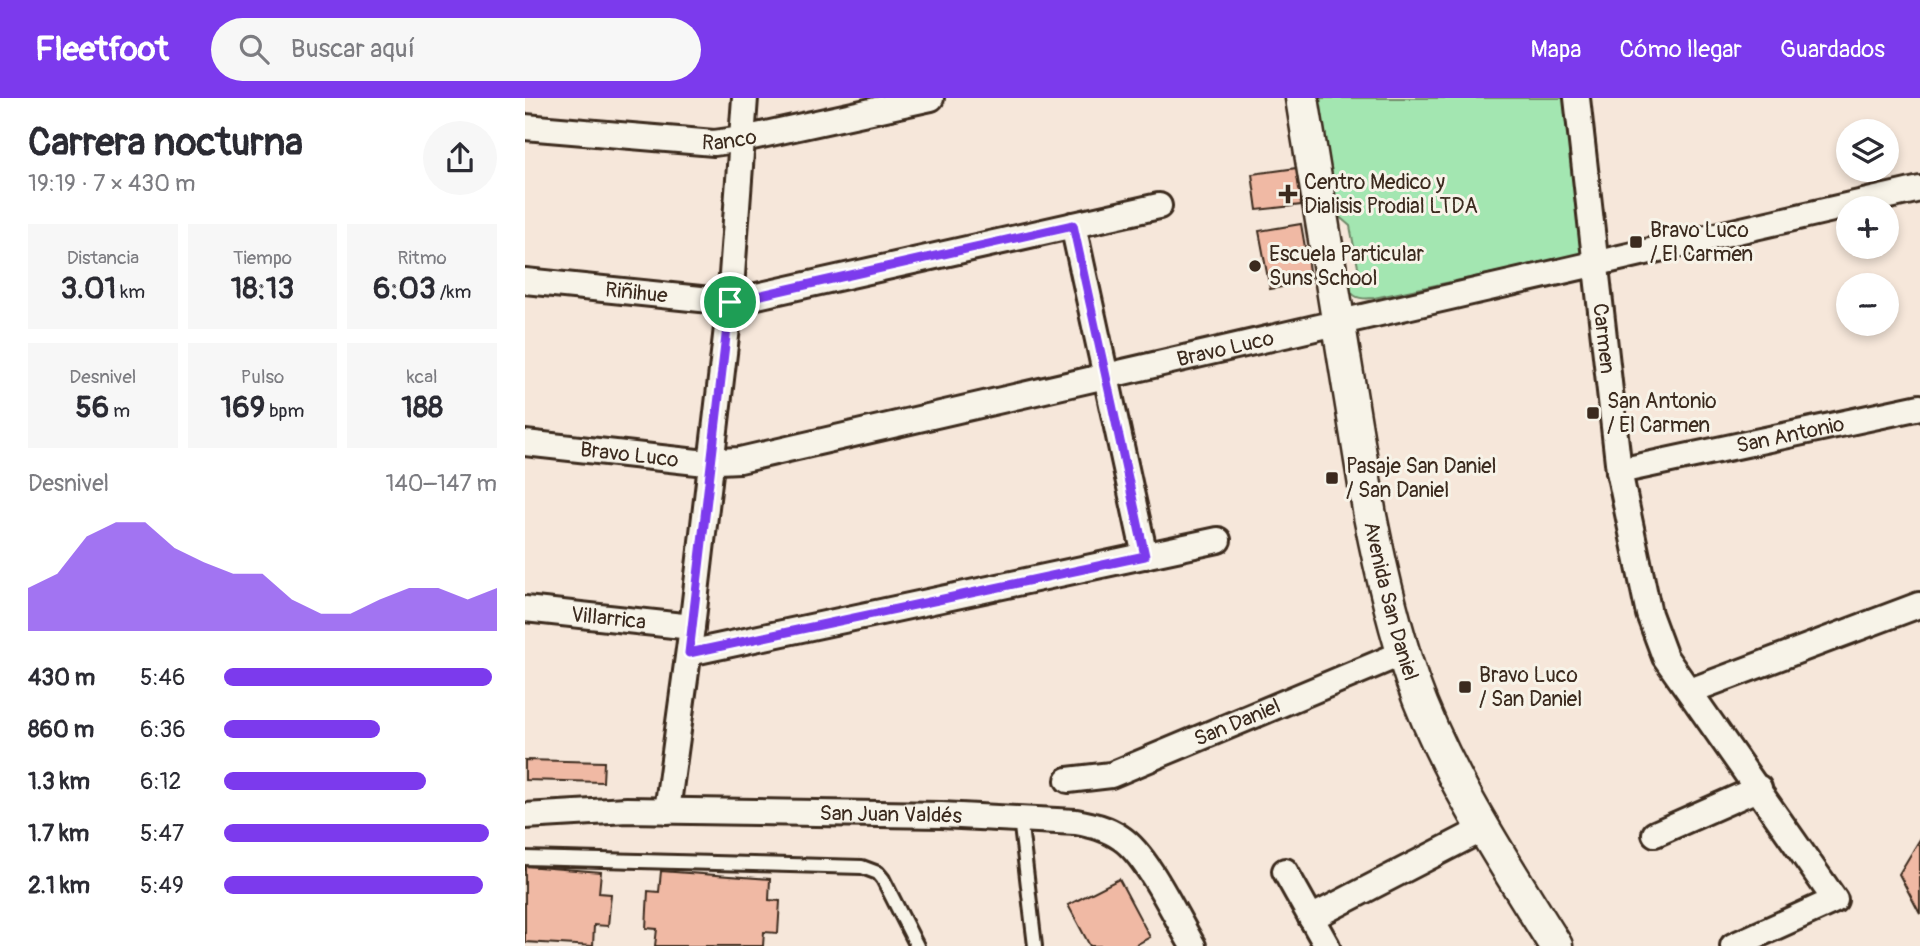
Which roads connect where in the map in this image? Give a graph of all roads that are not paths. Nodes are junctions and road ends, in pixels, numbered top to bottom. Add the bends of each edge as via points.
1 (745, 98) edge
2 (931, 98) edge
3 (1301, 98) edge
4 (1577, 98) edge
5 (525, 127) edge
6 (743, 139) junction
7 (1920, 189) edge
8 (1159, 206) dead end
9 (1073, 225) junction
10 (1595, 264) junction
11 (525, 281) edge
12 (730, 302) junction
13 (1339, 323) junction
14 (1105, 376) junction
15 (1920, 407) edge
16 (525, 443) edge
17 (710, 461) junction
18 (1619, 471) junction
19 (1218, 540) dead end
20 (1145, 556) junction
21 (1919, 605) edge
22 (525, 609) edge
23 (692, 627) junction
24 (689, 653) junction
25 (1403, 653) junction
26 (1689, 691) junction
27 (1068, 780) dead end
28 (1759, 788) junction
29 (667, 811) junction
30 (525, 816) edge
31 (1020, 818) junction
32 (1483, 829) junction
33 (1655, 834) dead end
34 (525, 858) edge
35 (1285, 871) dead end
36 (1311, 918) junction
37 (916, 946) edge
38 (1035, 946) edge
39 (1193, 946) edge
40 (1327, 946) edge
41 (1556, 946) edge
42 (1733, 946) edge

1 - 6 street
2 - 6 street, Ranco
3 - 13 street, Avenida San Daniel
4 - 10 street, Carmen
5 - 6 street, Ranco via 703,143
6 - 12 street
7 - 10 street, Bravo Luco
8 - 9 street, Riñihue
9 - 12 street, Riñihue
9 - 14 street
10 - 13 street, Bravo Luco
10 - 18 street, Carmen
11 - 12 street, Riñihue
12 - 17 street
13 - 14 street, Bravo Luco
13 - 25 street, Avenida San Daniel via 1376,543
14 - 17 street, Bravo Luco via 751,458
14 - 20 street
15 - 18 street, San Antonio
16 - 17 street, Bravo Luco
17 - 23 street
18 - 26 street, Carmen via 1649,614 1665,657
19 - 20 street
20 - 24 street
21 - 26 street
22 - 23 street, Villarrica
23 - 24 street
24 - 29 street
25 - 27 street, San Daniel via 1111,775
25 - 32 street, Avenida San Daniel via 1436,737
26 - 28 street, Carmen
28 - 33 street
28 - 42 street, Carmen via 1835,900
29 - 30 street, San Juan Valdés
29 - 31 street, San Juan Valdés
31 - 38 lane
31 - 39 street, San Juan Valdés via 1091,824 1121,837 1139,855
32 - 36 street
32 - 41 street, Avenida San Daniel
34 - 37 lane via 862,867 883,879
35 - 36 street
36 - 40 street

